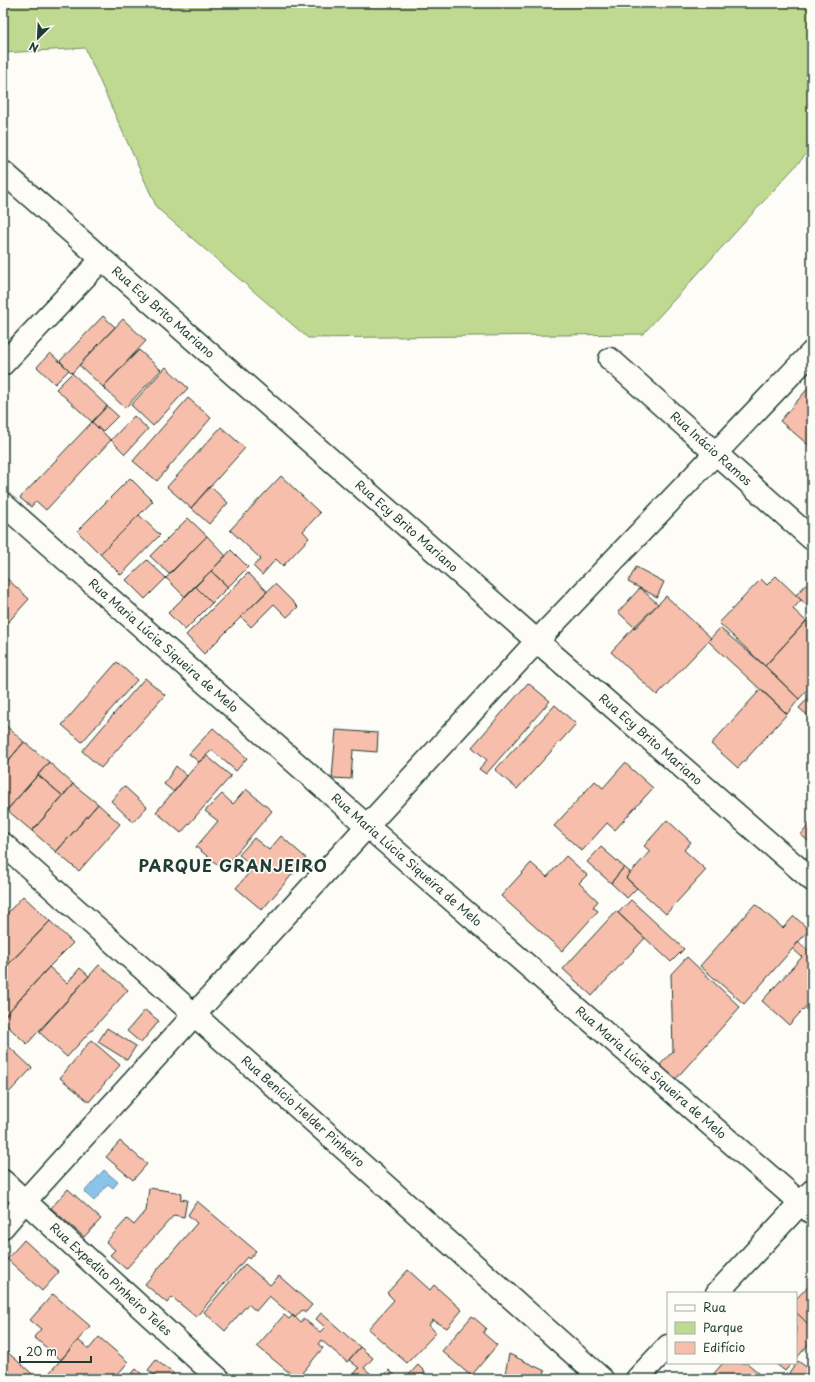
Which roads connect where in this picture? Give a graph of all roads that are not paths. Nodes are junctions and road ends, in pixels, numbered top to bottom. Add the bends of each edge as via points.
1 (3, 172) edge
2 (102, 259) junction
3 (812, 352) edge
4 (610, 359) dead end
5 (3, 364) edge
6 (716, 453) junction
7 (3, 504) edge
8 (812, 539) edge
9 (537, 641) junction
10 (366, 826) junction
11 (3, 844) edge
12 (812, 880) edge
13 (194, 1015) junction
14 (3, 1181) edge
15 (25, 1201) junction
16 (808, 1202) edge
17 (3, 1227) edge
18 (718, 1292) edge
19 (667, 1347) edge
20 (219, 1379) edge
21 (602, 1379) edge
22 (637, 1379) edge

1 - 2 street, Rua Ecy Brito Mariano
2 - 5 street
2 - 9 street, Rua Ecy Brito Mariano
3 - 6 street
4 - 6 street, Rua Inácio Ramos
6 - 8 street, Rua Inácio Ramos
6 - 9 street
7 - 10 street, Rua Maria Lúcia Siqueira de Melo
9 - 10 street
9 - 12 street, Rua Ecy Brito Mariano
10 - 13 street
10 - 16 street, Rua Maria Lúcia Siqueira de Melo
11 - 13 street, Rua Benício Helder Pinheiro
13 - 15 street
13 - 21 street, Rua Benício Helder Pinheiro
14 - 15 street, Rua Expedito Pinheiro Teles
15 - 17 street
15 - 20 street, Rua Expedito Pinheiro Teles
16 - 18 street
19 - 22 street

